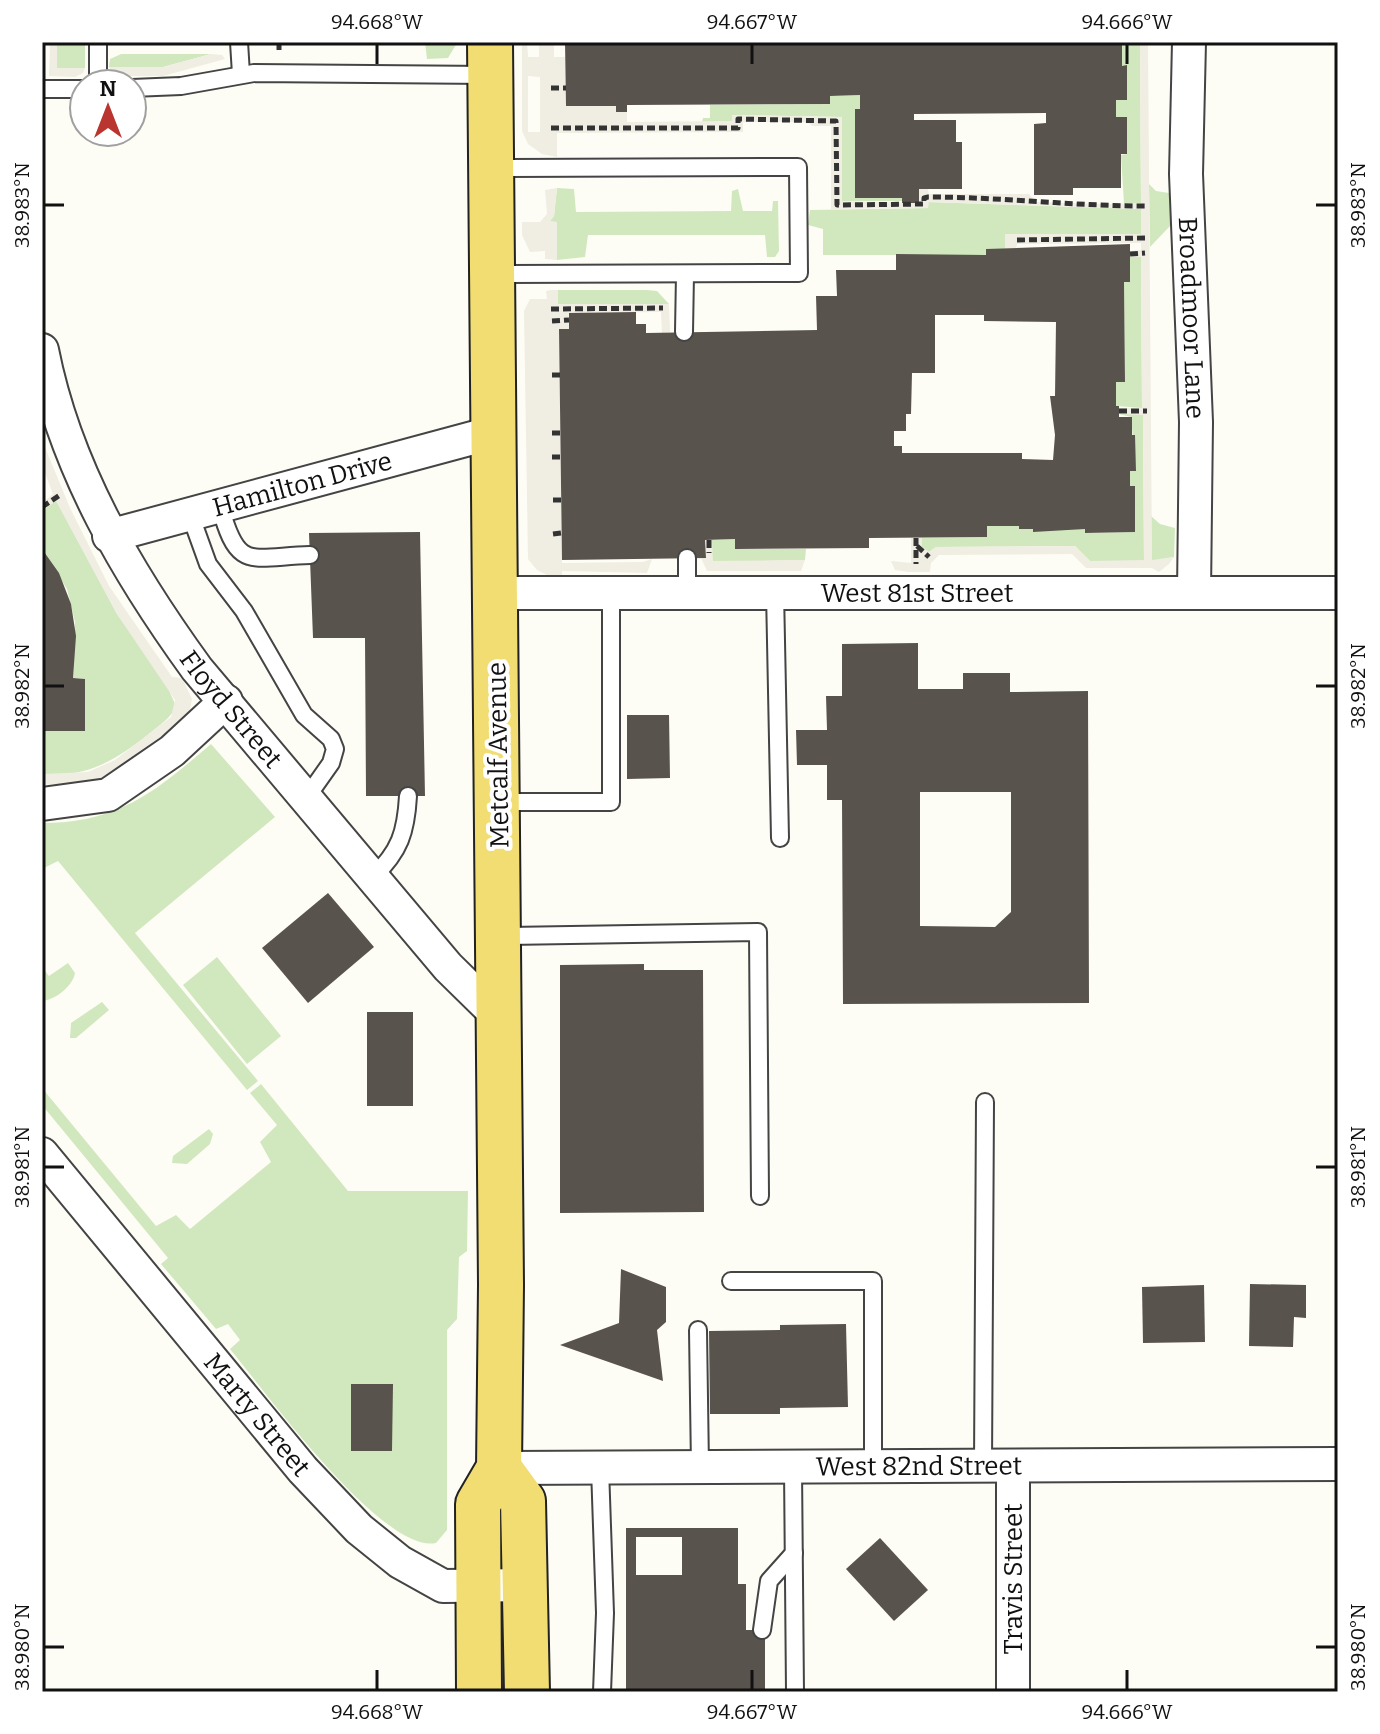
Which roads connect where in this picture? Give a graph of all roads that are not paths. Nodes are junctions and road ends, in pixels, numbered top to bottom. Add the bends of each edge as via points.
1 (98, 42) edge
2 (239, 42) edge
3 (1189, 42) edge
4 (490, 59) edge
5 (98, 68) edge
6 (241, 74) junction
7 (148, 87) edge
8 (42, 89) edge
9 (68, 89) edge
10 (492, 168) junction
11 (493, 274) junction
12 (685, 274) junction
13 (684, 332) dead end
14 (42, 350) edge
15 (495, 432) junction
16 (205, 510) junction
17 (109, 536) junction
18 (310, 555) dead end
19 (687, 558) dead end
20 (687, 592) junction
21 (775, 592) junction
22 (497, 593) junction
23 (611, 593) junction
24 (1194, 593) junction
25 (1338, 593) edge
26 (226, 701) junction
27 (408, 796) dead end
28 (307, 797) junction
29 (498, 802) junction
30 (42, 804) edge
31 (780, 838) dead end
32 (373, 877) junction
33 (500, 936) junction
34 (500, 1018) junction
35 (985, 1102) dead end
36 (42, 1154) edge
37 (760, 1196) dead end
38 (731, 1281) dead end
39 (698, 1330) dead end
40 (1338, 1464) edge
41 (873, 1466) junction
42 (998, 1466) junction
43 (700, 1467) junction
44 (499, 1468) junction
45 (600, 1468) junction
46 (793, 1468) junction
47 (794, 1553) junction
48 (477, 1584) junction
49 (527, 1585) junction
50 (762, 1630) dead end
51 (479, 1692) edge
52 (527, 1692) edge
53 (602, 1692) edge
54 (795, 1692) edge
55 (1013, 1692) edge

1 - 5 lane
2 - 6 lane
3 - 24 street, Broadmoor Lane via 1186,174 1196,422
4 - 6 lane
4 - 10 main road, Metcalf Avenue
6 - 7 lane
8 - 9 lane
10 - 11 main road, Metcalf Avenue
10 - 12 lane via 798,167 799,273
11 - 12 lane
11 - 15 main road, Metcalf Avenue
12 - 13 lane
14 - 17 street, Floyd Street via 66,432
15 - 16 street, Hamilton Drive
15 - 22 main road, Metcalf Avenue
16 - 17 street, Hamilton Drive
16 - 18 lane via 238,552 249,557
16 - 28 lane via 208,564 244,611 304,715 335,749
17 - 26 street, Floyd Street via 159,616
19 - 20 lane
20 - 21 street, West 81st Street
20 - 23 street, West 81st Street
21 - 24 street, West 81st Street
21 - 31 lane
22 - 23 street, West 81st Street
22 - 29 main road, Metcalf Avenue
23 - 29 lane via 611,802
24 - 25 street, West 81st Street
26 - 28 street, Floyd Street
26 - 30 street via 172,751 108,795
27 - 32 lane via 406,832
28 - 32 street, Floyd Street
29 - 33 main road, Metcalf Avenue
32 - 34 street, Floyd Street via 448,967
33 - 34 main road, Metcalf Avenue
33 - 37 lane via 758,932
34 - 44 main road, Metcalf Avenue
35 - 42 lane
36 - 48 street, Marty Street via 303,1470 359,1529 400,1562 443,1586
38 - 41 lane via 873,1281
39 - 43 lane
40 - 42 street, West 82nd Street
41 - 42 street, West 82nd Street
41 - 46 street, West 82nd Street
42 - 55 street, Travis Street
43 - 45 street, West 82nd Street
43 - 46 street, West 82nd Street
44 - 45 street, West 82nd Street
44 - 48 main road via 478,1504
44 - 49 main road via 523,1501
45 - 53 lane
46 - 47 lane
47 - 50 lane via 769,1581
47 - 54 lane
48 - 49 street, Marty Street
48 - 51 main road
49 - 52 main road

